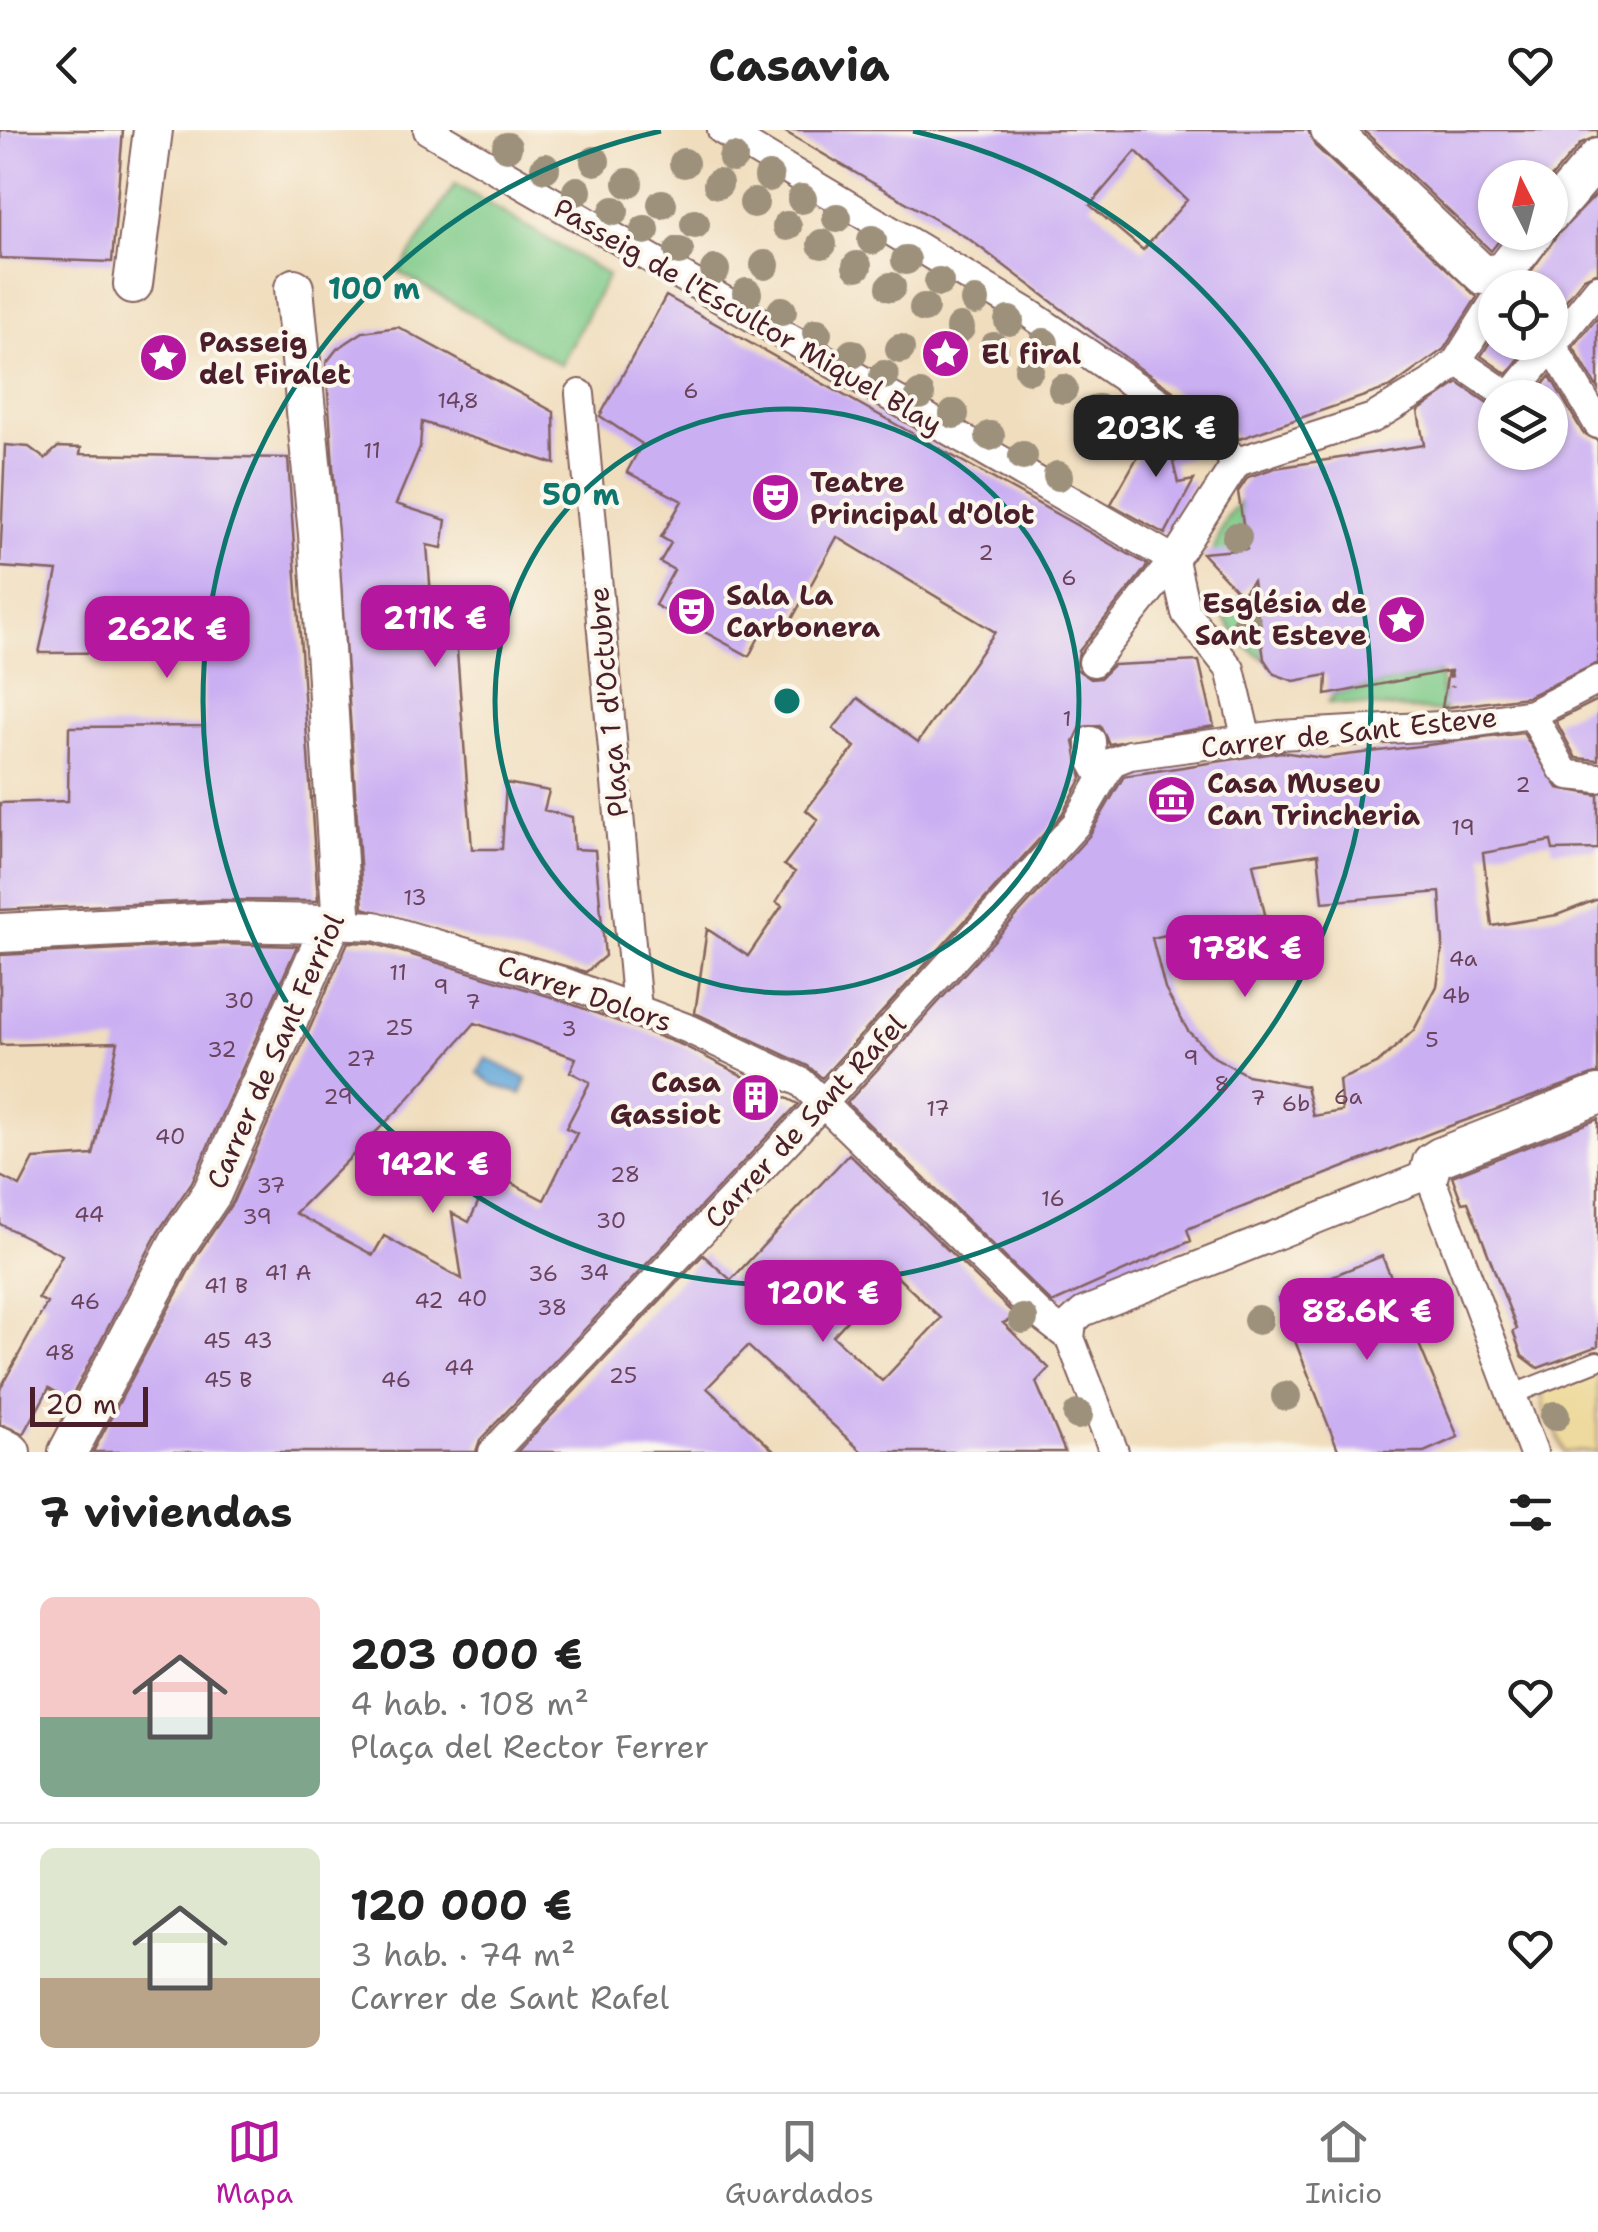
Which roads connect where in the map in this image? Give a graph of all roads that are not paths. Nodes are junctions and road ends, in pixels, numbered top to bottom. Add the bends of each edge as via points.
1 (153, 130) edge
2 (428, 130) edge
3 (722, 130) edge
4 (1330, 130) edge
5 (1598, 158) edge
6 (1568, 193) edge
7 (1478, 270) edge
8 (133, 284) dead end
9 (294, 288) dead end
10 (1598, 289) edge
11 (1478, 323) edge
12 (1568, 326) edge
13 (1461, 355) junction
14 (1540, 360) edge
15 (1561, 360) edge
16 (580, 394) dead end
17 (1598, 424) edge
18 (1236, 462) junction
19 (1174, 560) junction
20 (1093, 662) dead end
21 (1598, 680) edge
22 (1532, 714) junction
23 (1247, 740) junction
24 (1091, 741) dead end
25 (1102, 778) junction
26 (1598, 778) edge
27 (330, 924) junction
28 (0, 933) edge
29 (636, 1009) junction
30 (1598, 1096) edge
31 (824, 1102) junction
32 (1429, 1174) junction
33 (1070, 1338) junction
34 (1598, 1361) edge
35 (1511, 1395) junction
36 (0, 1446) edge
37 (11, 1452) edge
38 (68, 1452) edge
39 (493, 1452) edge
40 (1114, 1452) edge
41 (1533, 1452) edge

1 - 8 street
2 - 19 street, Passeig de l'Escultor Miquel Blay
3 - 18 street via 1030,314 1216,441
4 - 7 street
5 - 6 street
9 - 27 street, Carrer de Sant Ferriol via 342,904
10 - 12 street
11 - 13 street
13 - 14 street via 1510,397
13 - 18 street via 1431,383 1372,418
15 - 17 street
16 - 29 street, Plaça 1 d'Octubre
18 - 19 street
19 - 20 street
19 - 23 street via 1186,613 1230,669
21 - 22 street, Carrer de Sant Esteve
22 - 23 street, Carrer de Sant Esteve
22 - 26 street via 1564,770
23 - 25 street, Carrer de Sant Esteve via 1130,755 1112,762
24 - 25 street
25 - 31 street, Carrer de Sant Rafel via 1076,824
27 - 28 street
27 - 29 street, Carrer Dolors via 374,926
27 - 38 street, Carrer de Sant Ferriol via 212,1193 178,1243
29 - 31 street, Carrer Dolors via 789,1076
30 - 32 street via 1440,1158
31 - 33 street, Carrer Dolors
31 - 39 street, Carrer de Sant Rafel
32 - 33 street via 1083,1312 1072,1322
32 - 35 street
33 - 40 street
34 - 35 lane
35 - 41 street
36 - 37 street

